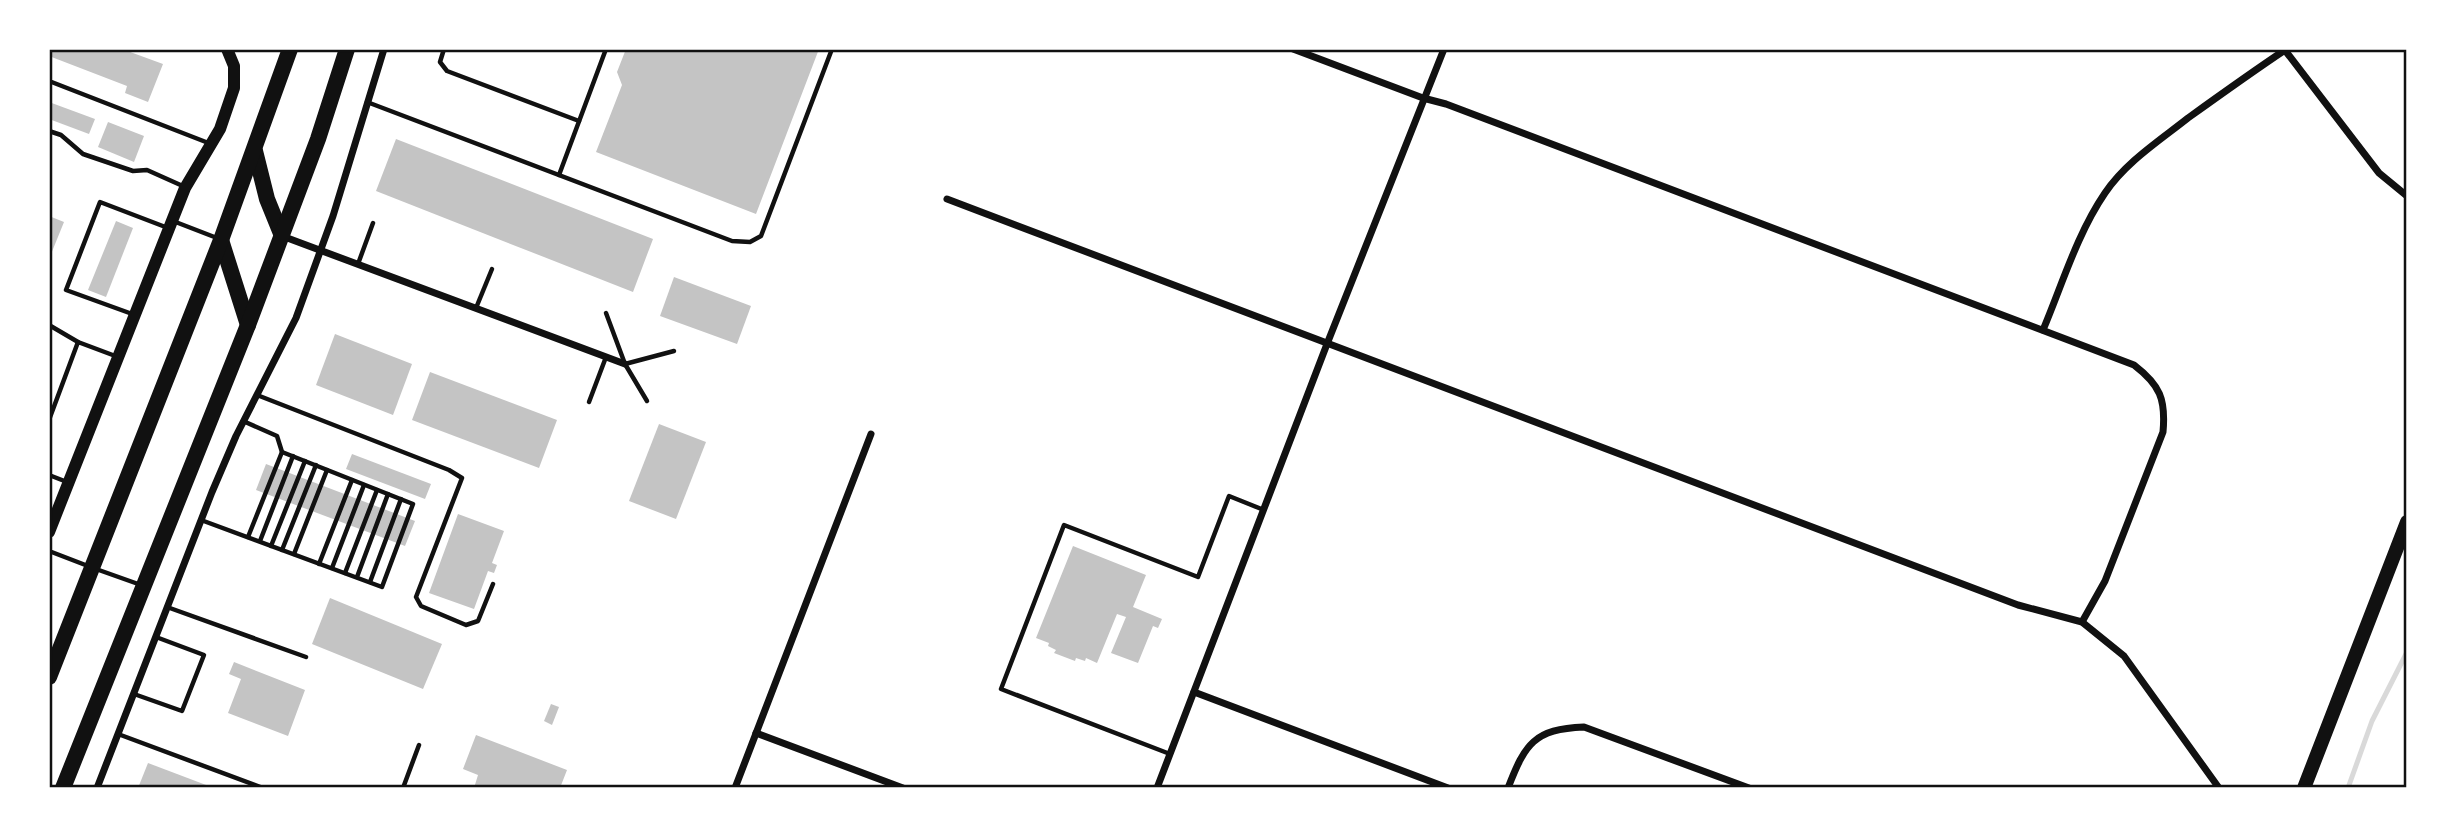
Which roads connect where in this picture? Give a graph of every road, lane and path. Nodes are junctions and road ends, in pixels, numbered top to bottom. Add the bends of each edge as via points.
1 (227, 49) edge
2 (290, 49) edge
3 (347, 49) edge
4 (384, 49) edge
5 (444, 49) edge
6 (606, 49) edge
7 (832, 49) edge
8 (1293, 49) edge
9 (1444, 49) edge
10 (2284, 50) edge
11 (49, 80) edge
12 (1423, 98) junction
13 (367, 102) junction
14 (579, 121) junction
15 (49, 131) edge
16 (211, 144) junction
17 (255, 151) junction
18 (558, 174) junction
19 (185, 188) junction
20 (2407, 196) edge
21 (947, 200) dead end
22 (373, 223) dead end
23 (171, 225) junction
24 (282, 236) junction
25 (221, 240) junction
26 (321, 251) junction
27 (358, 264) junction
28 (492, 269) dead end
29 (476, 309) junction
30 (606, 313) dead end
31 (135, 316) junction
32 (49, 325) edge
33 (248, 325) junction
34 (2043, 330) junction
35 (78, 342) junction
36 (1327, 344) junction
37 (674, 351) dead end
38 (118, 357) junction
39 (606, 358) junction
40 (625, 364) junction
41 (257, 395) junction
42 (647, 401) dead end
43 (589, 402) dead end
44 (49, 419) edge
45 (243, 421) junction
46 (871, 434) dead end
47 (282, 452) junction
48 (293, 456) junction
49 (305, 461) junction
50 (316, 465) junction
51 (328, 470) junction
52 (49, 475) edge
53 (352, 480) junction
54 (68, 483) junction
55 (364, 485) junction
56 (377, 490) junction
57 (388, 494) junction
58 (401, 499) junction
59 (1264, 510) junction
60 (201, 520) junction
61 (2407, 522) edge
62 (49, 532) edge
63 (248, 537) junction
64 (260, 541) junction
65 (271, 546) junction
66 (282, 550) junction
67 (49, 551) edge
68 (294, 554) junction
69 (319, 564) junction
70 (92, 568) junction
71 (332, 568) junction
72 (345, 573) junction
73 (357, 578) junction
74 (370, 583) junction
75 (493, 584) dead end
76 (145, 587) junction
77 (166, 607) junction
78 (2082, 622) junction
79 (155, 636) junction
80 (306, 657) dead end
81 (49, 677) edge
82 (1194, 692) junction
83 (133, 694) junction
84 (118, 733) junction
85 (756, 733) junction
86 (419, 746) dead end
87 (1170, 754) junction
88 (63, 788) edge
89 (97, 788) edge
90 (263, 788) edge
91 (403, 788) edge
92 (735, 788) edge
93 (903, 788) edge
94 (1157, 788) edge
95 (1448, 788) edge
96 (1508, 788) edge
97 (1749, 788) edge
98 (2219, 788) edge
99 (2304, 788) edge

1 - 16 street via 234,88
2 - 17 highway
3 - 24 highway
4 - 13 street
5 - 14 lane via 440,62 447,71
6 - 14 lane
7 - 18 lane via 761,236 750,242 733,241
8 - 12 street
9 - 12 street
10 - 20 street via 2379,173
10 - 34 street via 2122,172 2088,222
11 - 16 lane
12 - 34 street
12 - 36 street
13 - 18 lane
13 - 26 street
14 - 18 lane
15 - 19 lane via 61,135 83,155 133,171 147,170
16 - 19 street
17 - 24 highway
17 - 25 highway
19 - 23 street
21 - 36 street
22 - 27 lane
23 - 25 lane
23 - 31 street
23 - 31 lane via 100,202 66,290
24 - 26 street
24 - 33 highway
25 - 33 highway
25 - 70 highway
26 - 27 street
26 - 41 street via 296,318
27 - 29 street
28 - 29 lane
29 - 39 street
30 - 40 lane
31 - 38 street
32 - 35 lane
33 - 76 highway
34 - 78 street via 2134,365 2159,391 2165,410 2163,432 2142,489 2105,582
35 - 38 lane
35 - 44 lane
36 - 59 street
36 - 78 street via 2018,605
37 - 40 lane
38 - 54 street
39 - 40 street
39 - 43 lane
40 - 42 lane
41 - 45 street
41 - 75 lane via 462,478 416,597 421,606 466,625 478,621
45 - 47 lane via 277,436
45 - 60 street
46 - 85 street
47 - 48 lane
47 - 63 lane
48 - 49 lane
48 - 64 lane
49 - 50 lane
49 - 65 lane
50 - 51 lane
50 - 66 lane
51 - 53 lane
51 - 68 lane
52 - 54 lane
53 - 55 lane
53 - 69 lane
54 - 62 street
55 - 56 lane
55 - 71 lane
56 - 57 lane
56 - 72 lane
57 - 58 lane
57 - 73 lane
58 - 74 lane
58 - 74 lane via 413,504 382,587
59 - 82 street
59 - 87 lane via 1229,496 1198,577 1064,525 1001,689
60 - 63 lane
60 - 77 street
61 - 99 main road
63 - 64 lane
64 - 65 lane
65 - 66 lane
66 - 68 lane
67 - 70 lane
68 - 69 lane
69 - 71 lane
70 - 76 lane
70 - 81 highway
71 - 72 lane
72 - 73 lane
73 - 74 lane
76 - 88 highway
77 - 79 street
77 - 80 lane
78 - 98 street via 2124,656
79 - 83 street
79 - 83 lane via 204,655 182,712
82 - 87 street
82 - 95 street
83 - 84 street
84 - 89 street
84 - 90 lane
85 - 92 street
85 - 93 street
86 - 91 lane
87 - 94 street
96 - 97 street via 1525,750 1540,736 1558,728 1584,727

